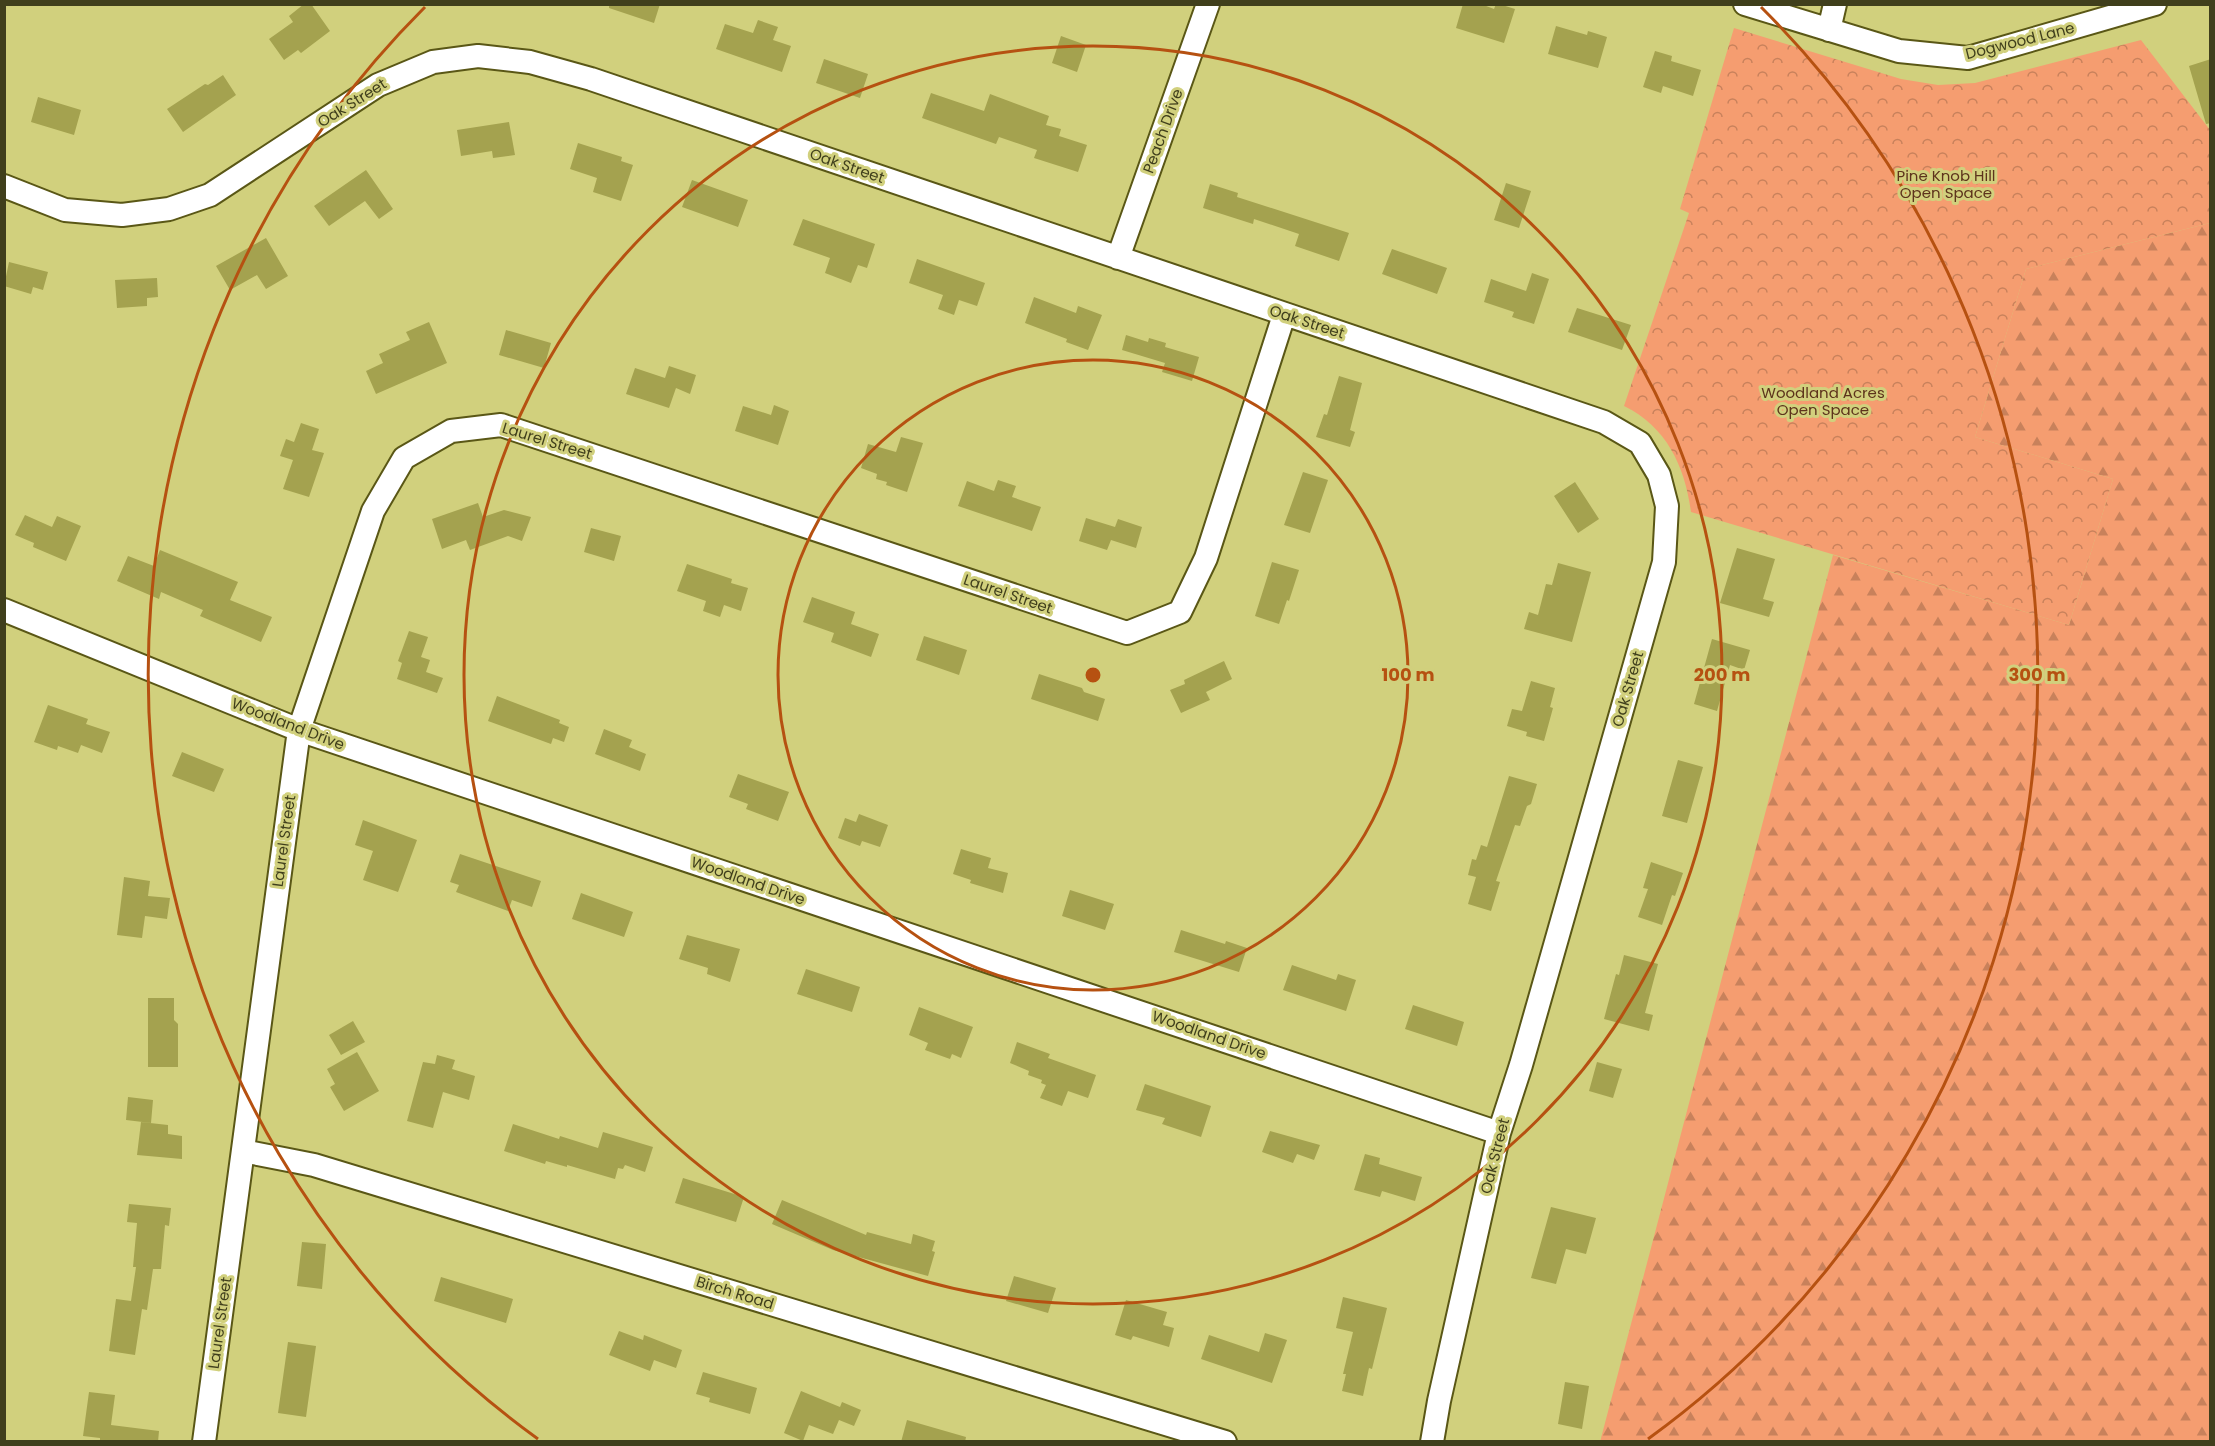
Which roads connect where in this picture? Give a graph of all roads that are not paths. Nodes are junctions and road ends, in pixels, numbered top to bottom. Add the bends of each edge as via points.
1 (1208, 4) edge
2 (1745, 4) edge
3 (1834, 4) edge
4 (2155, 4) edge
5 (1829, 30) junction
6 (4, 186) edge
7 (1118, 258) junction
8 (1284, 315) junction
9 (4, 610) edge
10 (299, 730) junction
11 (1498, 1133) junction
12 (243, 1151) junction
13 (204, 1442) edge
14 (1225, 1442) edge
15 (1432, 1442) edge

1 - 7 street, Peach Drive
2 - 5 street, Dogwood Lane
3 - 5 street
4 - 5 street, Dogwood Lane via 1968,58 1899,51
6 - 7 street, Oak Street via 65,210 122,215 169,209 210,195 378,85 433,62 478,56 530,62 591,79
7 - 8 street, Oak Street
8 - 10 street, Laurel Street via 1206,558 1179,612 1127,633 501,425 452,431 404,458 373,511
8 - 11 street, Oak Street via 1604,422 1640,443 1662,485 1667,506 1664,562 1521,1065
9 - 10 street, Woodland Drive
10 - 11 street, Woodland Drive
10 - 12 street, Laurel Street
11 - 15 street, Oak Street
12 - 13 street, Laurel Street
12 - 14 street, Birch Road via 314,1165

